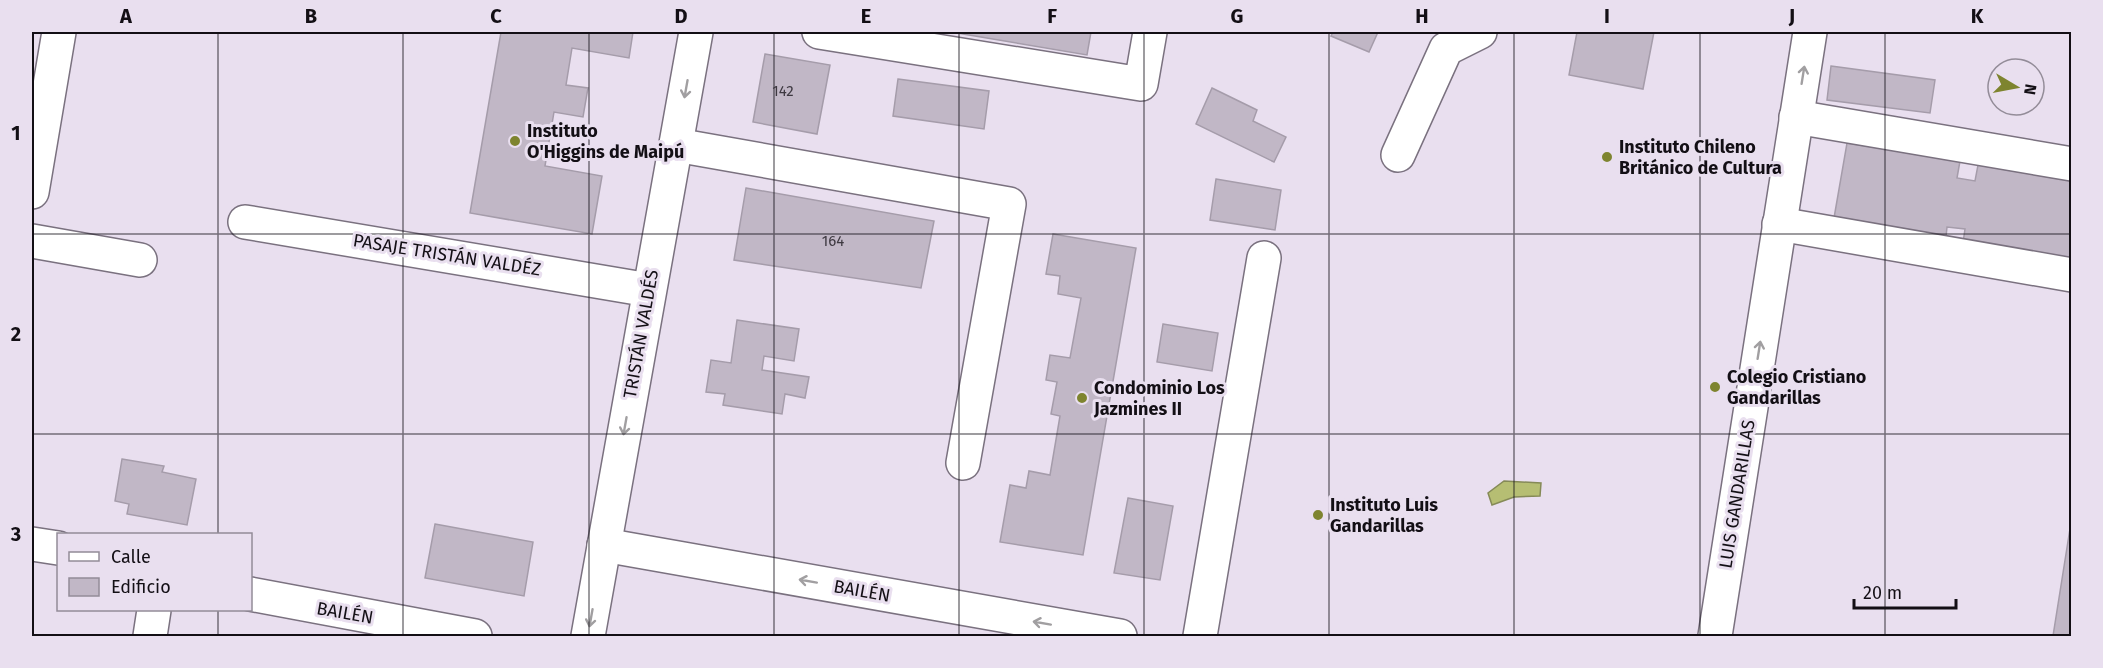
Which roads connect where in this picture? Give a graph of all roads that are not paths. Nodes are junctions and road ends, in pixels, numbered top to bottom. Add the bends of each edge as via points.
1 (59, 32) edge
2 (696, 32) edge
3 (819, 32) edge
4 (1150, 32) edge
5 (1480, 32) edge
6 (1810, 32) edge
7 (1796, 117) junction
8 (676, 145) junction
9 (1398, 155) dead end
10 (2072, 164) edge
11 (32, 192) edge
12 (245, 222) dead end
13 (1779, 224) junction
14 (32, 241) edge
15 (1264, 258) dead end
16 (140, 260) dead end
17 (2072, 275) edge
18 (649, 290) junction
19 (963, 463) dead end
20 (32, 544) edge
21 (604, 545) junction
22 (57, 548) edge
23 (252, 594) edge
24 (154, 611) edge
25 (150, 636) edge
26 (475, 636) edge
27 (588, 636) edge
28 (1120, 636) edge
29 (1200, 636) edge
30 (1715, 636) edge

1 - 11 street
2 -> 8 street, TRISTÁN VALDÉS
3 - 4 street via 1141,84
5 - 9 street via 1446,49
7 -> 6 street, LUIS GANDARILLAS
7 - 10 street
7 - 13 street, LUIS GANDARILLAS
8 - 18 street, TRISTÁN VALDÉS
8 - 19 street via 1009,204
12 - 18 street, PASAJE TRISTÁN VALDÉZ
13 - 17 street
30 -> 13 street, LUIS GANDARILLAS
14 - 16 street
15 - 29 street
18 -> 21 street, TRISTÁN VALDÉS
20 - 22 street
21 -> 27 street, TRISTÁN VALDÉS
28 -> 21 street, BAILÉN
23 - 26 street, BAILÉN
24 - 25 street

